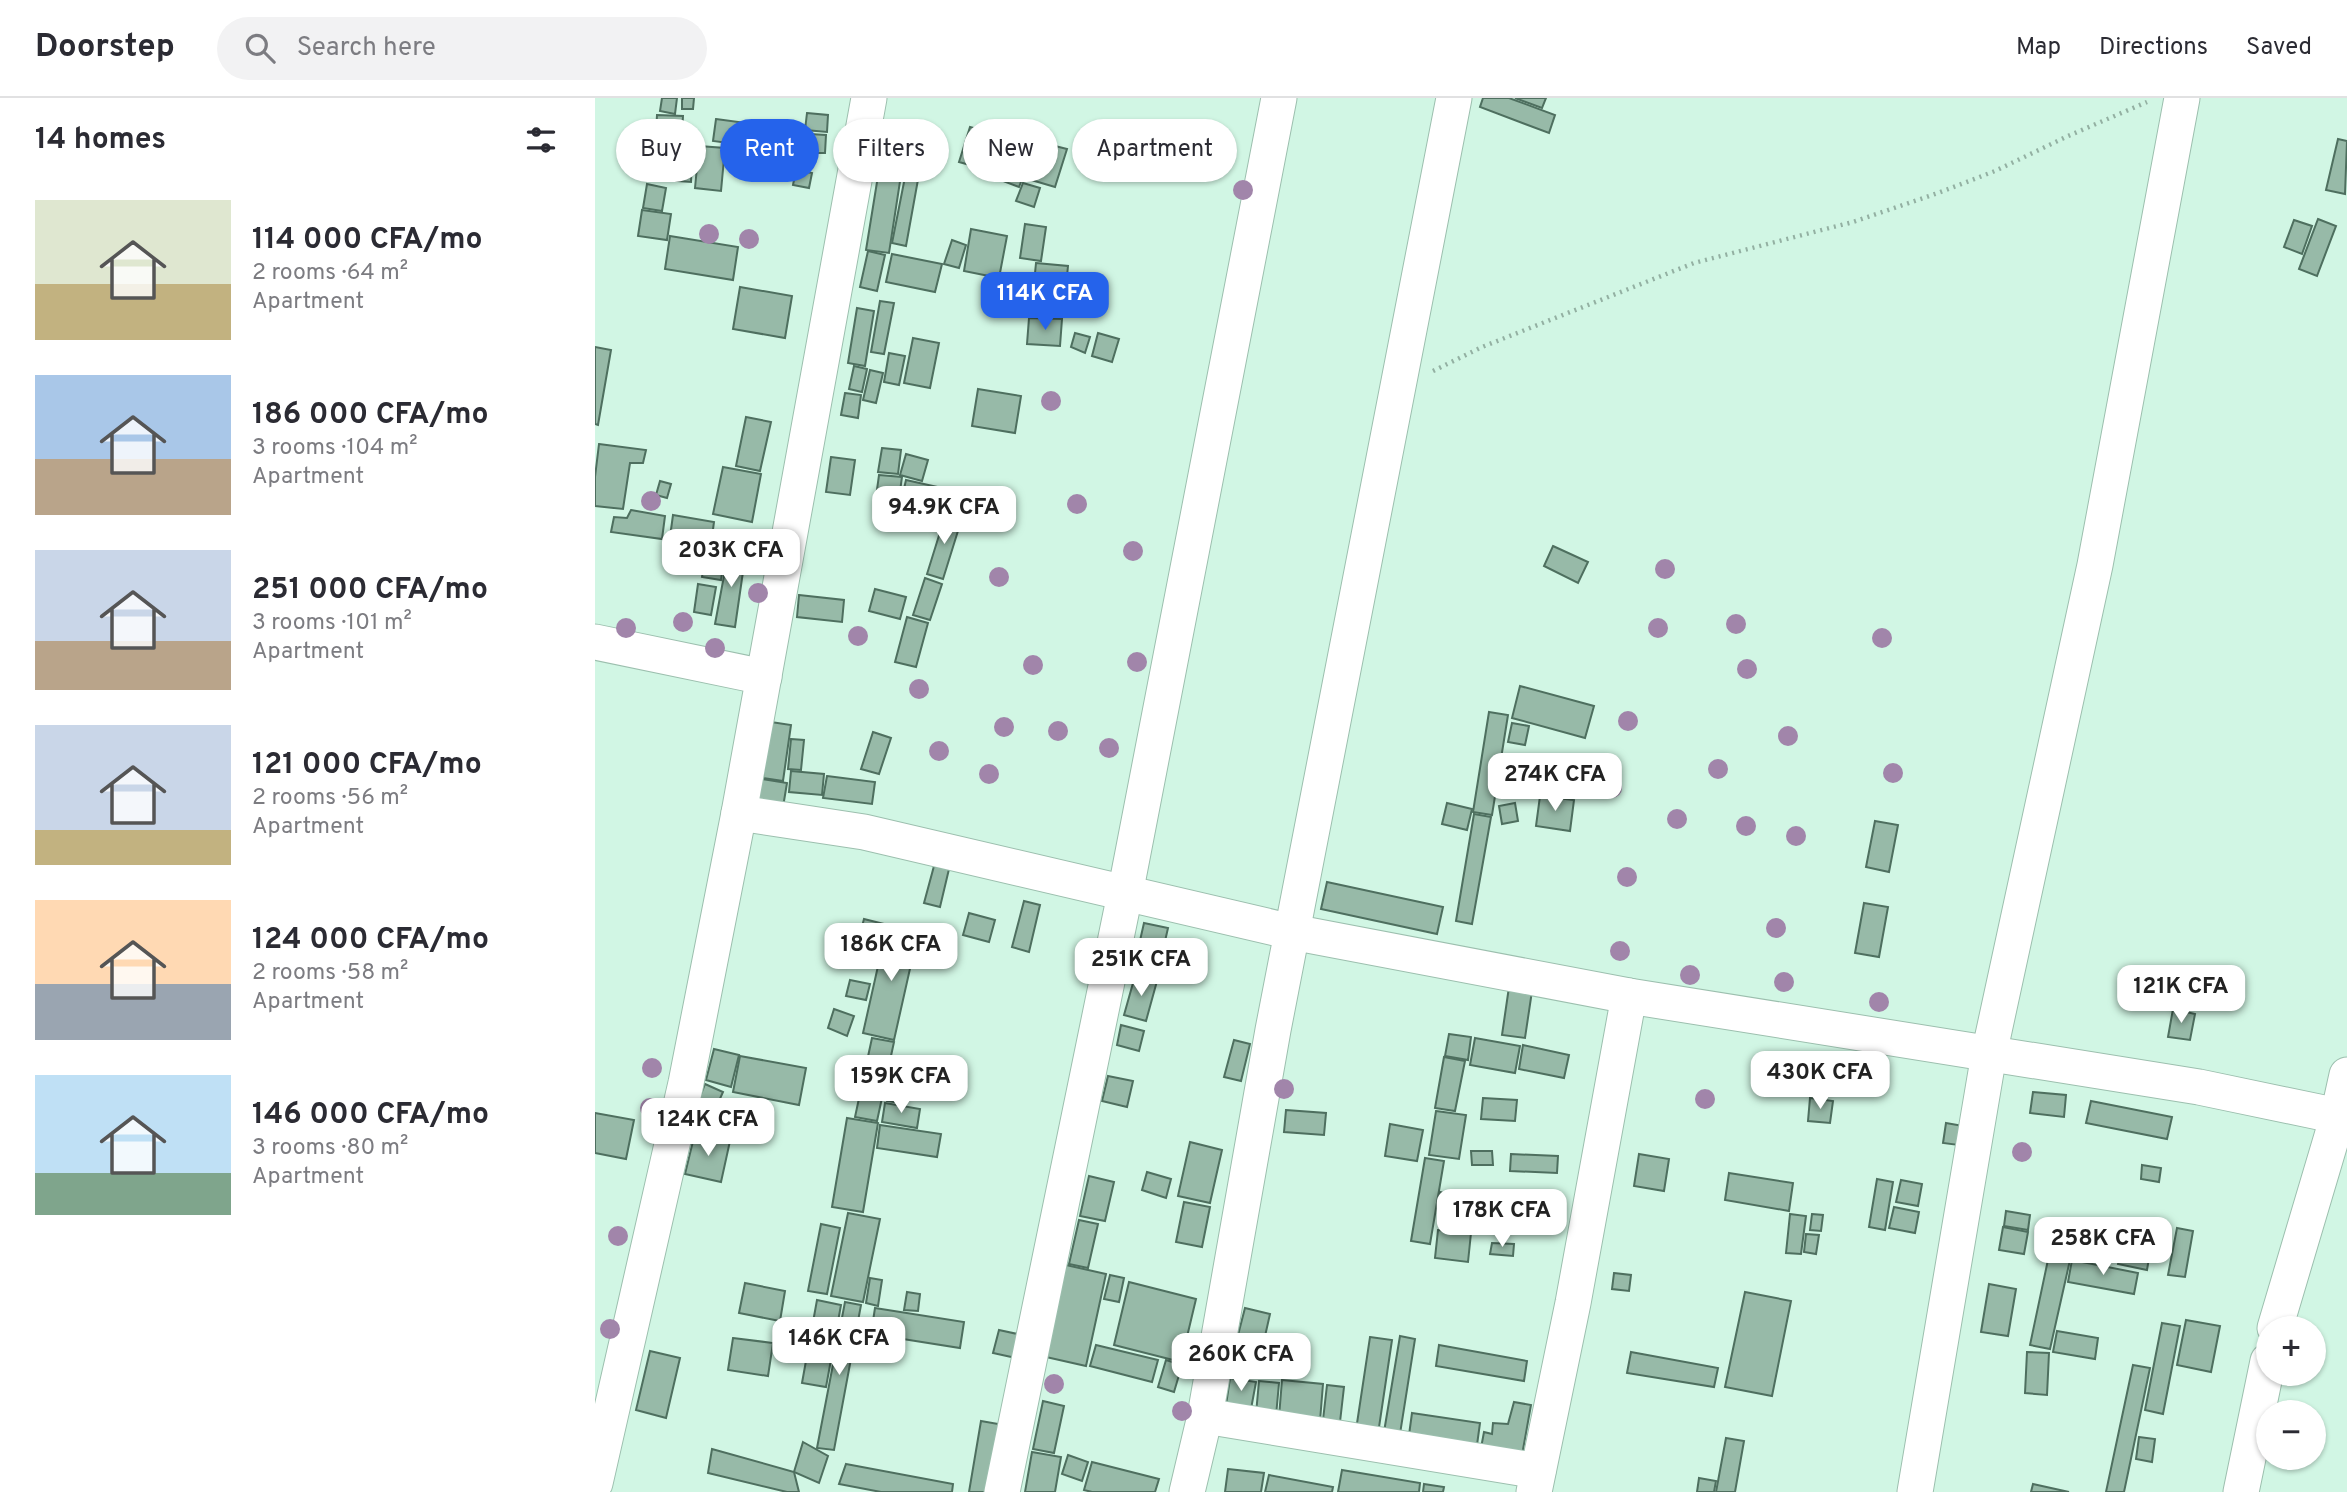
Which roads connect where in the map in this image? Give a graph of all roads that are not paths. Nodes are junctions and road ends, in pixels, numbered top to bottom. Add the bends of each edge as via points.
1 (869, 98) edge
2 (1279, 98) edge
3 (1454, 98) edge
4 (2182, 98) edge
5 (595, 642) edge
6 (764, 677) junction
7 (739, 813) junction
8 (1125, 894) junction
9 (1292, 932) junction
10 (1629, 996) junction
11 (1989, 1054) junction
12 (2347, 1075) edge
13 (2338, 1116) junction
14 (2279, 1316) edge
15 (2263, 1386) edge
16 (1205, 1416) junction
17 (595, 1482) edge
18 (1536, 1482) edge
19 (1002, 1492) edge
20 (1187, 1492) edge
21 (1915, 1492) edge
22 (2241, 1492) edge

1 - 6 street
2 - 8 street
3 - 9 street
4 - 11 street via 2095,565
5 - 6 street
6 - 7 street
7 - 8 street via 864,832
7 - 17 street via 686,1083
8 - 9 street
8 - 19 street
9 - 10 street
9 - 16 street
10 - 11 street
10 - 18 street
11 - 13 street via 2199,1087
11 - 21 street
12 - 13 street
13 - 14 street
15 - 22 street
16 - 18 street
16 - 20 street

